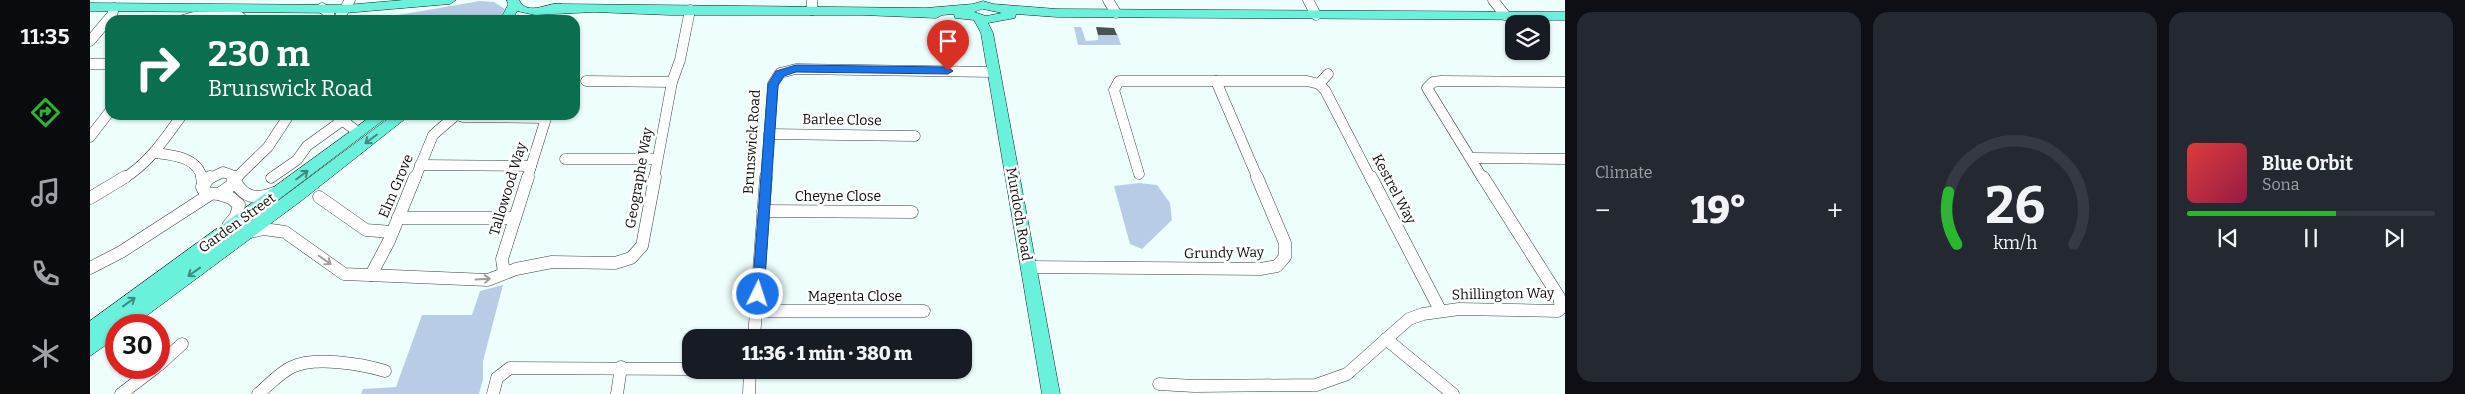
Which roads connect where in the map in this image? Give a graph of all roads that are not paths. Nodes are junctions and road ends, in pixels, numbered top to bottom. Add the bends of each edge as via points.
1 (311, 0) edge
2 (360, 0) edge
3 (450, 0) edge
4 (562, 0) edge
5 (601, 0) edge
6 (1300, 0) edge
7 (1308, 0) edge
8 (1493, 0) edge
9 (510, 2) edge
10 (812, 5) edge
11 (90, 7) edge
12 (1110, 7) edge
13 (322, 8) junction
14 (345, 10) edge
15 (547, 10) junction
16 (648, 10) junction
17 (690, 10) junction
18 (114, 14) edge
19 (1312, 14) junction
20 (329, 15) edge
21 (507, 15) edge
22 (538, 15) edge
23 (1505, 16) joint
24 (1550, 16) edge
25 (1565, 16) edge
26 (985, 17) junction
27 (105, 23) edge
28 (105, 31) edge
29 (90, 41) edge
30 (90, 49) edge
31 (90, 64) edge
32 (105, 64) edge
33 (993, 72) junction
34 (1328, 74) dead end
35 (1216, 80) junction
36 (586, 81) dead end
37 (672, 82) junction
38 (1565, 82) edge
39 (1319, 84) junction
40 (105, 118) edge
41 (178, 120) edge
42 (279, 120) edge
43 (286, 120) edge
44 (339, 120) edge
45 (346, 120) edge
46 (375, 120) edge
47 (396, 120) edge
48 (450, 120) edge
49 (545, 120) edge
50 (358, 132) junction
51 (769, 134) junction
52 (915, 136) dead end
53 (90, 137) edge
54 (155, 153) junction
55 (1471, 158) junction
56 (565, 159) dead end
57 (657, 159) junction
58 (1565, 159) edge
59 (420, 165) junction
60 (531, 166) junction
61 (198, 168) junction
62 (1139, 174) dead end
63 (229, 176) junction
64 (271, 178) dead end
65 (208, 190) junction
66 (290, 193) junction
67 (319, 197) dead end
68 (90, 198) edge
69 (764, 211) junction
70 (912, 212) dead end
71 (398, 218) junction
72 (514, 218) junction
73 (285, 232) junction
74 (392, 232) junction
75 (247, 233) junction
76 (221, 235) junction
77 (1028, 267) junction
78 (90, 268) edge
79 (510, 271) junction
80 (371, 275) junction
81 (1440, 310) junction
82 (757, 311) junction
83 (924, 311) dead end
84 (136, 314) edge
85 (755, 329) edge
86 (90, 331) edge
87 (105, 336) edge
88 (1386, 339) junction
89 (182, 344) dead end
90 (90, 348) edge
91 (170, 354) edge
92 (621, 366) junction
93 (682, 369) edge
94 (385, 371) dead end
95 (141, 379) edge
96 (750, 379) edge
97 (1159, 384) dead end
98 (1196, 390) edge
99 (121, 394) edge
100 (258, 394) edge
101 (493, 394) edge
102 (617, 394) edge
103 (749, 394) edge
104 (1051, 394) edge
105 (1453, 394) edge

1 - 14 main road
2 - 14 main road
3 - 14 main road via 357,14
4 - 15 main road
5 - 16 main road
6 - 19 street
7 - 19 street
8 - 23 street
9 - 15 main road via 527,11
9 - 21 main road
10 - 17 main road
10 - 26 main road
11 - 18 main road
12 - 19 main road
12 - 26 main road via 1050,15
13 - 14 main road
13 - 18 main road via 132,8
13 - 20 street
15 - 16 main road via 572,7
15 - 22 main road
16 - 17 main road
17 - 37 street, Geographe Way
19 - 23 main road
24 - 25 main road
26 - 33 main road, Murdoch Road
27 - 29 street
28 - 30 street
31 - 32 street
33 - 51 street, Brunswick Road via 788,71 780,74 773,84
33 - 77 main road, Murdoch Road
34 - 39 street
35 - 39 street via 1307,81
35 - 62 street via 1123,80 1116,83 1114,90
35 - 77 street, Grundy Way via 1285,244 1285,257 1277,266 1261,269
36 - 37 street
37 - 57 street, Geographe Way
38 - 55 street, Shillington Way via 1429,84 1428,92
39 - 81 street, Kestrel Way
40 - 53 street
41 - 54 street
42 - 63 street via 262,147
43 - 63 street via 268,147
44 - 64 street via 307,146 297,160
45 - 50 street
46 - 50 main road, Garden Street
47 -> 66 main road, Garden Street
48 - 59 street, Elm Grove via 436,131
49 - 60 street, Tallowood Way
66 -> 50 main road, Garden Street
51 - 52 street, Barlee Close
51 - 69 street, Brunswick Road
54 - 61 street via 177,155
54 - 68 street via 137,170
55 - 58 street
55 - 81 street, Shillington Way via 1559,297 1562,308 1558,311
56 - 57 street
57 - 79 street, Geographe Way via 642,246 631,258 615,263 552,262
59 - 60 street
59 - 71 street, Elm Grove
60 - 72 street, Tallowood Way
61 - 63 street
61 - 65 street
63 - 65 street via 210,177
63 - 65 street via 228,189
63 - 66 street via 243,195 252,198
65 - 76 street via 236,200 239,207
65 - 78 street via 114,256
66 - 73 street via 280,216 280,226
66 - 75 main road, Garden Street
66 - 76 main road, Garden Street
67 - 74 street via 366,230
69 - 70 street, Cheyne Close
69 - 82 street, Brunswick Road
71 - 72 street
71 - 74 street, Elm Grove
72 - 79 street, Tallowood Way via 502,259
73 - 75 street via 264,229
73 -> 80 street, Geographe Way via 344,274
74 - 80 street, Elm Grove
75 -> 84 main road, Garden Street
86 -> 76 main road, Garden Street
77 - 104 main road, Murdoch Road
80 -> 79 street, Geographe Way via 488,280
81 - 88 street, Shillington Way via 1414,317
82 - 83 street, Magenta Close
82 - 85 street, Brunswick Road
87 - 90 main road
88 - 98 street, Shillington Way via 1347,374 1327,383
88 - 105 street
89 - 91 street
92 - 93 street
92 - 101 street via 510,368 497,378
92 - 102 street
94 - 100 street via 369,365 309,363 295,366
95 - 99 street
96 - 103 street
97 - 98 street, Shillington Way

